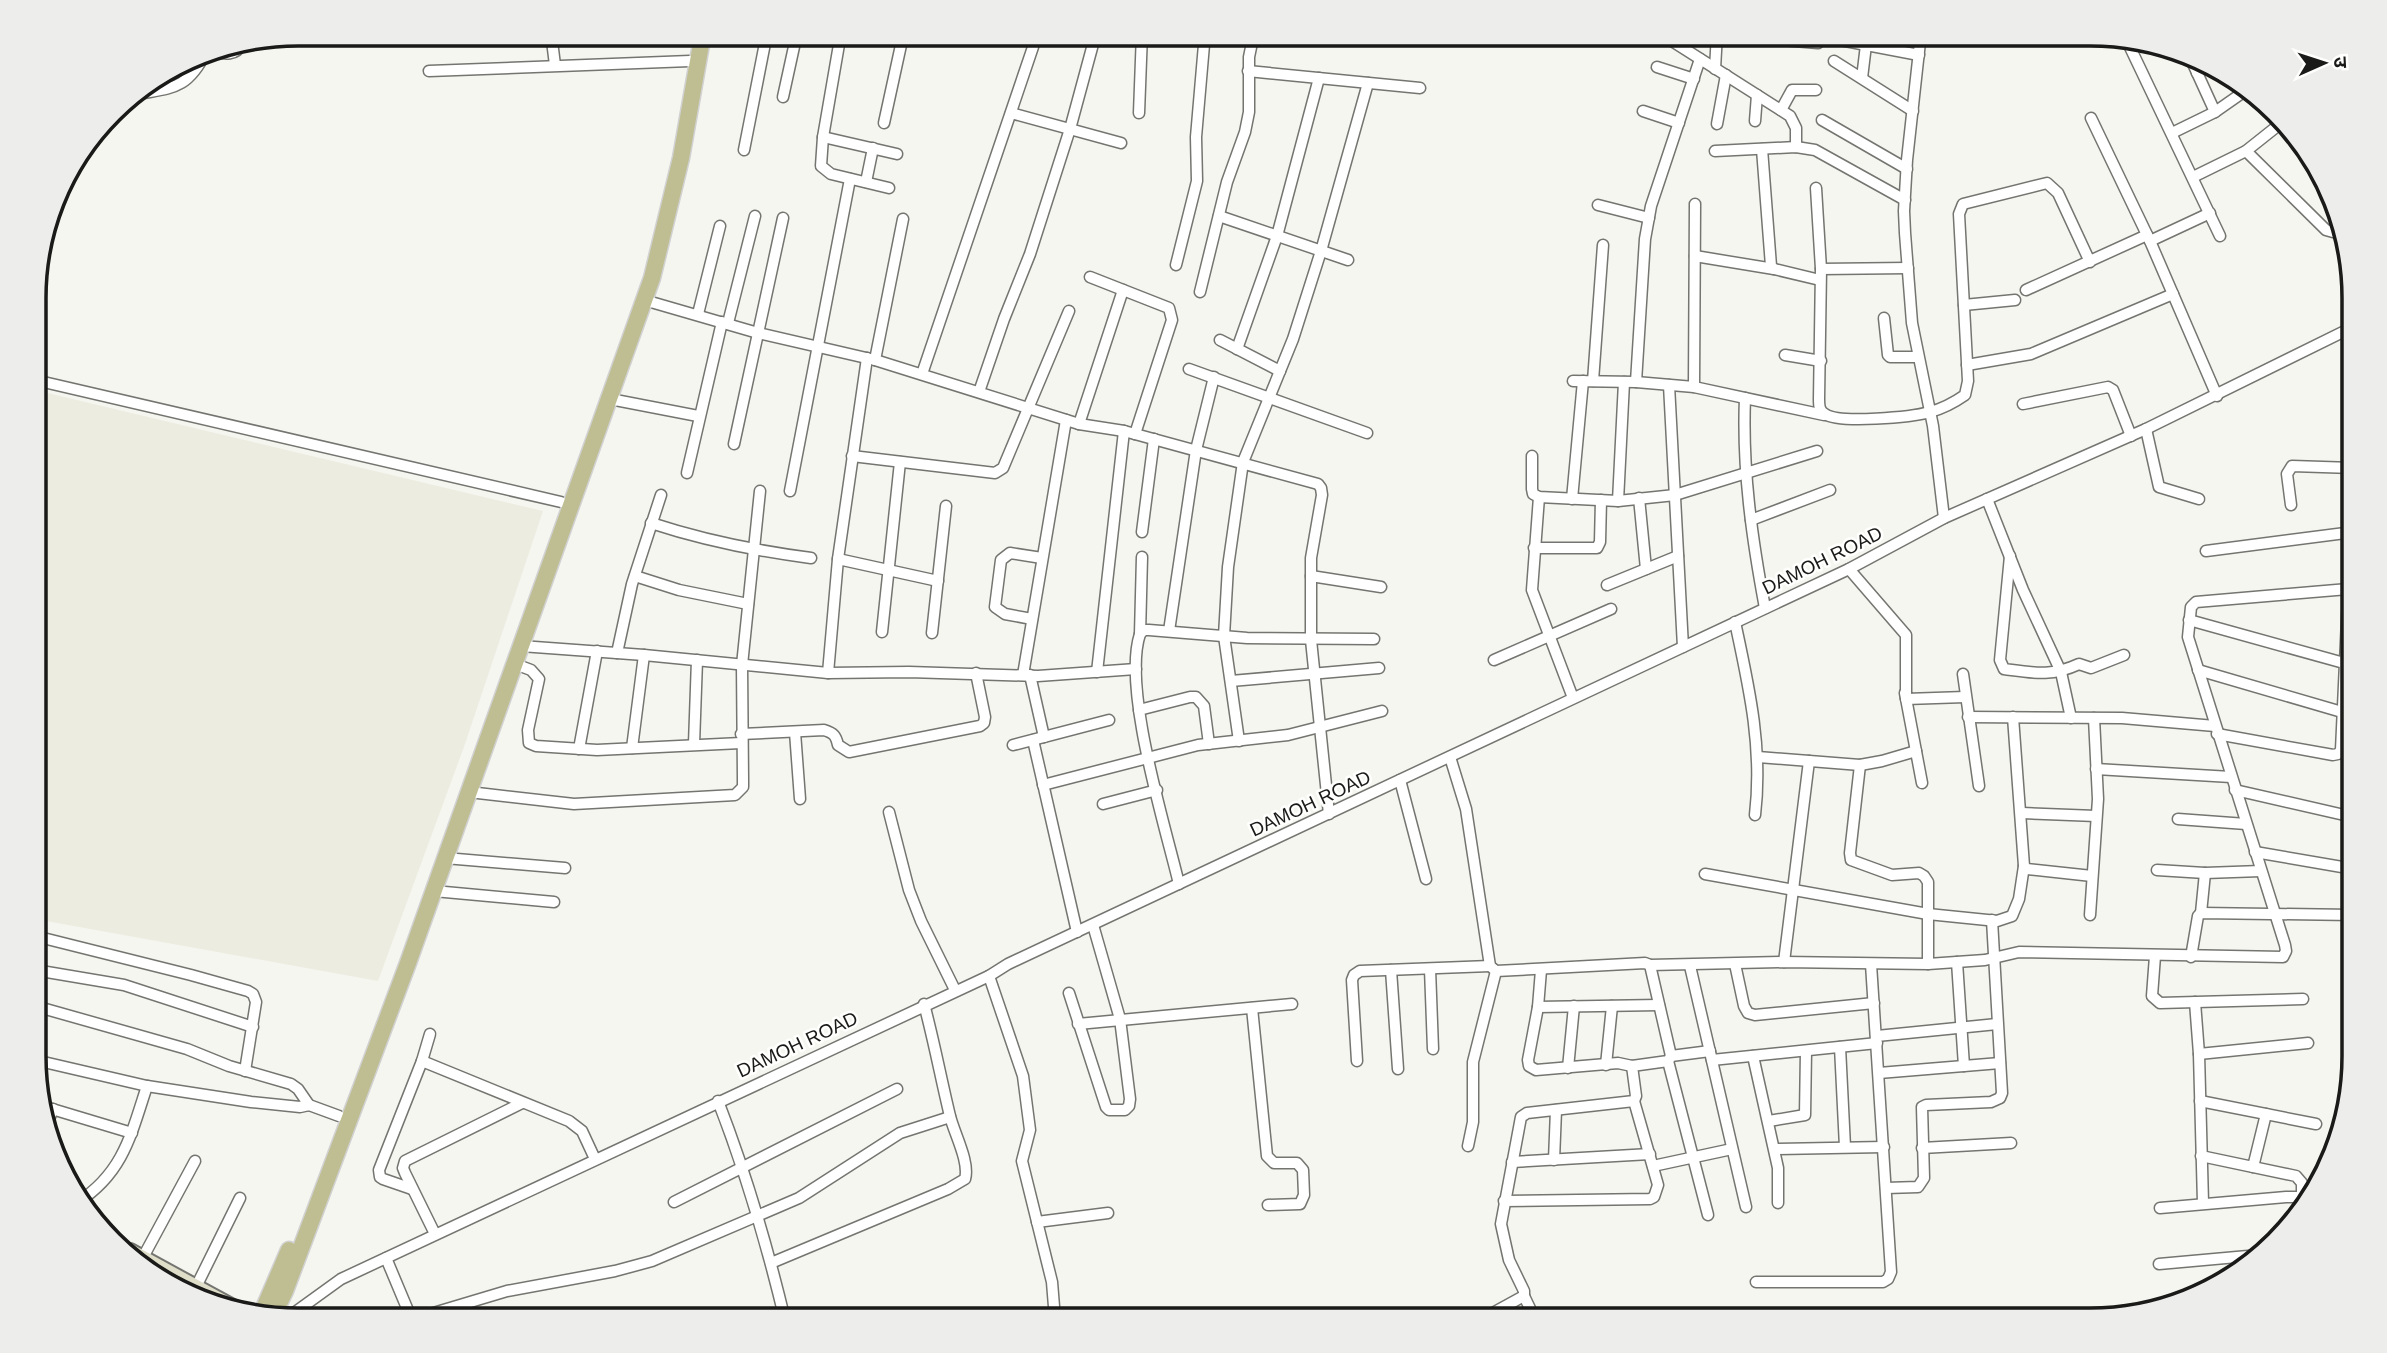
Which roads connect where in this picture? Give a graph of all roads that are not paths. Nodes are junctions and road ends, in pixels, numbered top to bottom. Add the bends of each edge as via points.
1 (553, 46) edge
2 (693, 46) edge
3 (701, 46) edge
4 (764, 46) edge
5 (794, 46) edge
6 (839, 46) edge
7 (901, 46) edge
8 (1092, 46) edge
9 (1142, 46) edge
10 (1204, 46) edge
11 (1252, 46) edge
12 (1680, 46) edge
13 (1716, 46) edge
14 (1866, 46) edge
15 (1871, 46) edge
16 (1920, 46) edge
17 (1033, 47) dead end
18 (2131, 49) edge
19 (1919, 55) junction
20 (1700, 59) junction
21 (690, 61) junction
22 (1834, 61) dead end
23 (555, 65) junction
24 (199, 66) edge
25 (1657, 67) dead end
26 (1715, 69) junction
27 (2195, 69) edge
28 (429, 71) dead end
29 (1248, 71) junction
30 (2197, 73) joint
31 (1726, 75) junction
32 (1319, 78) junction
33 (1862, 78) junction
34 (1693, 79) junction
35 (1368, 83) junction
36 (157, 88) edge
37 (1420, 88) dead end
38 (1816, 90) dead end
39 (1757, 95) junction
40 (2239, 95) edge
41 (783, 97) dead end
42 (1781, 110) junction
43 (1643, 111) dead end
44 (1913, 111) junction
45 (1011, 113) junction
46 (1139, 113) dead end
47 (2215, 113) junction
48 (2091, 118) dead end
49 (1822, 120) dead end
50 (1755, 121) dead end
51 (884, 123) dead end
52 (1679, 123) junction
53 (1717, 124) dead end
54 (2276, 127) edge
55 (1070, 129) junction
56 (2172, 133) junction
57 (823, 137) junction
58 (1121, 143) dead end
59 (873, 148) junction
60 (1796, 148) junction
61 (1762, 149) junction
62 (744, 150) dead end
63 (1715, 150) dead end
64 (2246, 151) junction
65 (897, 154) dead end
66 (1907, 169) junction
67 (2193, 177) junction
68 (850, 179) junction
69 (866, 183) junction
70 (889, 188) dead end
71 (1816, 188) dead end
72 (1905, 200) junction
73 (1696, 204) dead end
74 (1598, 205) dead end
75 (2210, 214) junction
76 (755, 216) dead end
77 (1219, 216) junction
78 (783, 218) dead end
79 (1649, 218) junction
80 (903, 219) dead end
81 (720, 226) dead end
82 (2333, 232) edge
83 (1277, 236) junction
84 (2220, 236) dead end
85 (2148, 238) junction
86 (1603, 245) dead end
87 (1321, 251) junction
88 (1695, 256) junction
89 (1348, 260) dead end
90 (2090, 262) junction
91 (1176, 265) dead end
92 (1908, 268) junction
93 (1774, 269) junction
94 (1821, 274) junction
95 (1090, 277) dead end
96 (1123, 290) junction
97 (2026, 290) dead end
98 (1200, 292) dead end
99 (2173, 294) junction
100 (644, 300) junction
101 (2015, 300) dead end
102 (1964, 305) junction
103 (1069, 311) dead end
104 (698, 314) junction
105 (1884, 318) dead end
106 (725, 323) junction
107 (758, 332) junction
108 (2342, 333) edge
109 (1220, 340) dead end
110 (818, 346) junction
111 (1237, 349) junction
112 (1785, 355) dead end
113 (1918, 356) junction
114 (871, 359) junction
115 (1821, 361) junction
116 (1967, 365) junction
117 (1189, 369) dead end
118 (1280, 371) junction
119 (922, 374) junction
120 (1214, 377) junction
121 (1583, 381) junction
122 (46, 382) edge
123 (1624, 382) junction
124 (1636, 382) junction
125 (1669, 385) junction
126 (1694, 387) junction
127 (979, 392) junction
128 (2217, 396) junction
129 (1269, 397) junction
130 (1745, 398) junction
131 (610, 399) junction
132 (2023, 404) dead end
133 (1028, 408) junction
134 (1931, 412) junction
135 (1825, 415) junction
136 (698, 416) junction
137 (1066, 419) junction
138 (1079, 424) junction
139 (2146, 429) junction
140 (1124, 431) junction
141 (1367, 433) dead end
142 (1135, 434) junction
143 (2131, 436) junction
144 (1154, 439) junction
145 (734, 444) dead end
146 (1196, 450) junction
147 (1817, 451) dead end
148 (852, 456) junction
149 (1532, 456) dead end
150 (900, 462) junction
151 (1243, 463) junction
152 (2342, 468) edge
153 (687, 473) dead end
154 (1746, 473) junction
155 (1830, 490) dead end
156 (760, 491) dead end
157 (790, 491) dead end
158 (661, 495) dead end
159 (1675, 495) junction
160 (1539, 497) junction
161 (1639, 498) junction
162 (1572, 499) junction
163 (1987, 499) junction
164 (2199, 499) dead end
165 (1601, 500) junction
166 (1618, 501) junction
167 (561, 502) junction
168 (2291, 505) dead end
169 (946, 506) dead end
170 (1944, 518) junction
171 (1751, 520) junction
172 (652, 523) junction
173 (1142, 532) dead end
174 (2342, 533) edge
175 (754, 547) junction
176 (1534, 548) junction
177 (2206, 551) dead end
178 (1678, 556) junction
179 (2010, 556) junction
180 (1142, 557) dead end
181 (811, 558) dead end
182 (1042, 558) junction
183 (838, 559) junction
184 (1646, 569) junction
185 (1849, 569) junction
186 (888, 570) junction
187 (635, 576) junction
188 (1311, 576) junction
189 (937, 581) junction
190 (1607, 585) dead end
191 (1381, 587) dead end
192 (2342, 590) edge
193 (748, 604) junction
194 (1765, 608) junction
195 (1611, 610) dead end
196 (1032, 619) junction
197 (2189, 620) junction
198 (1735, 622) junction
199 (1169, 631) junction
200 (882, 632) dead end
201 (932, 633) dead end
202 (1140, 634) junction
203 (1224, 636) junction
204 (1549, 637) junction
205 (1374, 639) dead end
206 (1311, 640) junction
207 (521, 646) junction
208 (1683, 647) junction
209 (597, 651) junction
210 (617, 653) junction
211 (644, 655) junction
212 (2124, 655) dead end
213 (697, 660) junction
214 (1494, 660) dead end
215 (2342, 662) edge
216 (514, 664) junction
217 (742, 665) junction
218 (1379, 668) dead end
219 (1136, 669) junction
220 (2197, 670) junction
221 (1097, 672) junction
222 (2061, 672) junction
223 (828, 673) junction
224 (976, 673) junction
225 (1314, 673) junction
226 (1963, 674) dead end
227 (1026, 675) junction
228 (1901, 675) dead end
229 (1231, 681) junction
230 (1965, 697) junction
231 (1573, 698) junction
232 (1906, 699) junction
233 (1139, 710) junction
234 (1381, 711) dead end
235 (2342, 712) joint
236 (1968, 717) junction
237 (2013, 717) junction
238 (2071, 718) junction
239 (2094, 718) junction
240 (1109, 720) dead end
241 (1320, 727) junction
242 (2216, 730) junction
243 (795, 732) junction
244 (1044, 737) junction
245 (741, 739) junction
246 (1033, 740) junction
247 (1240, 741) junction
248 (694, 744) junction
249 (1209, 744) junction
250 (1013, 745) dead end
251 (632, 748) junction
252 (579, 749) junction
253 (1916, 751) junction
254 (1149, 756) junction
255 (1450, 757) junction
256 (1758, 757) junction
257 (1809, 761) junction
258 (1860, 765) junction
259 (2096, 769) junction
260 (2231, 777) junction
261 (1400, 780) junction
262 (1922, 783) dead end
263 (1043, 785) junction
264 (1979, 786) dead end
265 (1157, 790) junction
266 (2235, 790) junction
267 (469, 792) junction
268 (800, 799) dead end
269 (1103, 804) dead end
270 (889, 812) dead end
271 (2022, 813) junction
272 (1329, 814) junction
273 (2342, 814) edge
274 (1755, 815) dead end
275 (2096, 816) junction
276 (2178, 819) dead end
277 (2246, 824) junction
278 (2255, 852) junction
279 (445, 858) junction
280 (2024, 866) junction
281 (2342, 867) dead end
282 (565, 868) dead end
283 (2157, 870) dead end
284 (2262, 871) junction
285 (2205, 873) junction
286 (1705, 874) dead end
287 (2092, 876) junction
288 (1426, 879) dead end
289 (1179, 884) junction
290 (1793, 888) junction
291 (433, 891) junction
292 (554, 902) dead end
293 (2201, 913) junction
294 (2274, 913) junction
295 (1928, 914) junction
296 (2090, 915) dead end
297 (2342, 915) edge
298 (1992, 920) junction
299 (1093, 925) junction
300 (1077, 932) junction
301 (46, 939) edge
302 (2155, 956) junction
303 (2191, 957) junction
304 (1993, 959) junction
305 (1784, 962) junction
306 (1957, 962) junction
307 (1735, 964) junction
308 (1871, 964) junction
309 (1928, 964) junction
310 (1650, 965) junction
311 (1690, 965) junction
312 (1430, 969) junction
313 (1493, 969) junction
314 (1391, 970) junction
315 (1541, 970) junction
316 (46, 972) edge
317 (989, 976) junction
318 (955, 990) junction
319 (1069, 993) dead end
320 (2304, 999) dead end
321 (2195, 1002) junction
322 (1874, 1003) junction
323 (924, 1004) junction
324 (1292, 1004) dead end
325 (1659, 1005) junction
326 (1574, 1006) junction
327 (1612, 1006) junction
328 (1538, 1007) junction
329 (1252, 1008) junction
330 (46, 1009) edge
331 (1120, 1019) junction
332 (1079, 1024) junction
333 (1997, 1024) junction
334 (253, 1027) junction
335 (1961, 1028) junction
336 (430, 1034) dead end
337 (1877, 1040) junction
338 (2308, 1043) dead end
339 (1840, 1047) junction
340 (1433, 1049) dead end
341 (1806, 1051) junction
342 (2199, 1054) junction
343 (1711, 1056) junction
344 (1754, 1056) junction
345 (1669, 1058) junction
346 (422, 1061) junction
347 (1357, 1061) dead end
348 (46, 1062) edge
349 (2000, 1063) junction
350 (1606, 1065) junction
351 (1632, 1066) junction
352 (1964, 1066) junction
353 (1568, 1068) junction
354 (1398, 1069) dead end
355 (245, 1071) junction
356 (1879, 1073) junction
357 (147, 1086) junction
358 (897, 1089) dead end
359 (718, 1101) junction
360 (1634, 1101) junction
361 (2200, 1101) junction
362 (522, 1103) junction
363 (309, 1105) junction
364 (53, 1109) edge
365 (1556, 1110) junction
366 (2266, 1114) junction
367 (339, 1116) junction
368 (950, 1118) junction
369 (1769, 1121) junction
370 (2316, 1124) dead end
371 (132, 1133) junction
372 (2011, 1143) dead end
373 (1468, 1146) dead end
374 (1845, 1147) junction
375 (1884, 1147) junction
376 (1923, 1148) junction
377 (1774, 1149) junction
378 (1732, 1150) junction
379 (1650, 1154) junction
380 (2201, 1156) junction
381 (1693, 1158) junction
382 (595, 1159) junction
383 (1554, 1160) junction
384 (195, 1161) dead end
385 (1512, 1162) junction
386 (743, 1165) junction
387 (1653, 1166) junction
388 (2253, 1167) junction
389 (1886, 1188) junction
390 (2304, 1188) edge
391 (412, 1189) junction
392 (88, 1194) edge
393 (2298, 1197) edge
394 (240, 1198) dead end
395 (1504, 1201) junction
396 (674, 1202) dead end
397 (1778, 1203) dead end
398 (2203, 1203) junction
399 (1268, 1205) dead end
400 (1746, 1207) dead end
401 (2160, 1208) dead end
402 (1108, 1213) dead end
403 (1708, 1215) dead end
404 (758, 1217) junction
405 (1037, 1222) junction
406 (435, 1234) junction
407 (145, 1256) edge
408 (2241, 1257) edge
409 (386, 1258) junction
410 (771, 1263) junction
411 (2159, 1264) dead end
412 (1756, 1282) dead end
413 (197, 1286) edge
414 (1524, 1296) junction
415 (265, 1305) edge
416 (277, 1307) edge
417 (302, 1308) edge
418 (406, 1308) edge
419 (451, 1308) edge
420 (782, 1308) edge
421 (1054, 1308) edge
422 (1502, 1308) edge
423 (1530, 1308) edge

1 - 23 street
2 - 21 main road
3 - 100 main road via 678,169
4 - 62 street
5 - 41 street
6 - 57 street
7 - 51 street
8 - 55 street
9 - 46 street
10 - 91 street via 1196,181
11 - 29 street
12 - 20 street
13 - 26 street
14 - 33 street
15 - 19 street
16 - 19 street
17 - 45 street
18 - 56 street
19 - 44 street
20 - 26 street
20 - 34 street
21 - 23 street
21 - 167 main road via 646,261
22 - 33 street
23 - 28 street
24 - 36 street via 187,81
25 - 34 street
26 - 31 street
27 - 30 street
29 - 32 street
29 - 77 street via 1249,112
30 - 47 street
31 - 39 street
31 - 53 street
32 - 35 street
32 - 83 street
33 - 44 street
34 - 52 street
35 - 37 street
35 - 87 street
38 - 42 street via 1792,90
39 - 42 street
39 - 50 street
40 - 47 street
42 - 60 street via 1794,121
43 - 52 street
44 - 66 street
45 - 55 street
45 - 119 street
47 - 56 street
48 - 85 street
49 - 66 street
52 - 79 street
54 - 64 street
55 - 58 street
55 - 127 street
56 - 67 street
57 - 59 street
57 - 68 street via 821,166
59 - 65 street
59 - 69 street
60 - 61 street
60 - 72 street via 1821,152
61 - 63 street
61 - 93 street via 1769,262
64 - 67 street
64 - 82 street
66 - 72 street
67 - 75 street
68 - 69 street
68 - 110 street
69 - 70 street
71 - 94 street
72 - 92 street
73 - 88 street
74 - 79 street
75 - 84 street
75 - 85 street
76 - 106 street
77 - 83 street
77 - 98 street
78 - 107 street
79 - 124 street
80 - 114 street
81 - 104 street
83 - 87 street
83 - 111 street
85 - 90 street
85 - 99 street
86 - 121 street
87 - 89 street
87 - 118 street
88 - 93 street
88 - 126 street
90 - 97 street
90 - 102 street via 2058,193 2047,183 1964,204 1959,214
92 - 94 street
92 - 113 street
93 - 94 street
94 - 115 street
95 - 96 street
96 - 138 street
96 - 142 street via 1169,308 1172,314
99 - 116 street via 2031,354
99 - 128 street
100 - 104 street
100 - 131 main road
101 - 102 street
102 - 116 street
103 - 133 street
104 - 106 street
105 - 113 street via 1888,355 1895,359
106 - 107 street
106 - 136 street
107 - 110 street
107 - 145 street
108 - 128 street, DAMOH ROAD
109 - 111 street
110 - 114 street
110 - 157 street
111 - 118 street
112 - 115 street
113 - 134 street
114 - 119 street
114 - 148 street
115 - 135 street via 1820,408
116 - 134 street via 1965,396
117 - 120 street
118 - 129 street
119 - 127 street
120 - 129 street
120 - 146 street
121 - 123 street
121 - 162 street
122 - 167 street
123 - 124 street
123 - 166 street
124 - 125 street
125 - 126 street
125 - 159 street
126 - 130 street
127 - 133 street
128 - 139 street, DAMOH ROAD
129 - 141 street
129 - 151 street
130 - 135 street
130 - 154 street
131 - 136 street
131 - 207 main road
132 - 143 street via 2108,387
133 - 137 street
133 - 150 street via 1000,472
134 - 135 street via 1867,419
134 - 170 street
136 - 153 street
137 - 138 street
137 - 182 street
138 - 140 street
139 - 143 street, DAMOH ROAD
139 - 164 street via 2159,487
140 - 142 street
140 - 221 street
142 - 144 street
143 - 163 street, DAMOH ROAD
144 - 146 street
144 - 173 street
146 - 151 street
146 - 199 street
147 - 154 street
148 - 150 street
148 - 183 street
149 - 160 street via 1532,489
150 - 186 street
151 - 188 street via 1321,488
151 - 203 street via 1228,567
152 - 168 street via 2292,466 2287,474
154 - 159 street
154 - 171 street
155 - 171 street
156 - 175 street
158 - 172 street
159 - 161 street
159 - 178 street
160 - 162 street
160 - 176 street
161 - 166 street
161 - 184 street
162 - 165 street
163 - 170 street, DAMOH ROAD
163 - 179 street
165 - 166 street
165 - 176 street via 1597,548
167 - 367 main road
169 - 189 street
170 - 185 street, DAMOH ROAD
171 - 194 street
172 - 175 street via 693,537
172 - 187 street
174 - 177 street
175 - 181 street
175 - 193 street
176 - 204 street via 1532,590
178 - 184 street
178 - 208 street
179 - 222 street
179 - 222 street via 2000,666 2015,671
180 - 202 street
182 - 196 street
182 - 196 street via 1010,553 1001,560 995,607 1005,614
183 - 186 street
183 - 223 street
184 - 190 street
185 - 194 street, DAMOH ROAD
185 - 232 street via 1906,635
186 - 189 street
186 - 200 street
187 - 193 street
187 - 210 street
188 - 191 street
188 - 206 street
189 - 201 street
192 - 197 street via 2196,602
193 - 217 street
194 - 198 street, DAMOH ROAD
195 - 204 street
196 - 227 street
197 - 215 street
197 - 220 street via 2188,636
198 - 208 street, DAMOH ROAD
198 - 256 street
199 - 202 street via 1144,630
199 - 203 street
202 - 219 street
203 - 206 street
203 - 229 street
204 - 214 street
204 - 231 street
205 - 206 street
206 - 225 street
207 - 209 street
207 - 216 main road
208 - 231 street, DAMOH ROAD
209 - 210 street
209 - 252 street
210 - 211 street
211 - 213 street
211 - 251 street
212 - 222 street via 2091,668 2079,664
213 - 217 street
213 - 248 street
216 - 252 street via 531,670 539,679 529,743
216 - 267 main road
217 - 223 street
217 - 245 street
218 - 225 street
219 - 221 street
219 - 233 street
220 - 235 street
220 - 242 street
221 - 227 street
222 - 238 street
223 - 224 street
224 - 227 street
224 - 243 street via 985,717 980,726 849,752 838,745 832,732
225 - 229 street
225 - 241 street
226 - 230 street
227 - 244 street
228 - 232 street
229 - 247 street
230 - 232 street
230 - 236 street
231 - 255 street, DAMOH ROAD
232 - 253 street
233 - 249 street via 1196,697 1204,706
233 - 254 street
234 - 241 street
235 - 242 street via 2340,750 2333,755
236 - 237 street
236 - 264 street
237 - 238 street
237 - 271 street
238 - 239 street
239 - 242 street
239 - 259 street
240 - 244 street
241 - 247 street
241 - 272 street
242 - 260 street
243 - 245 street
243 - 268 street
244 - 246 street
245 - 248 street
245 - 267 street via 743,787 736,795 574,804
246 - 250 street
246 - 263 street
247 - 249 street
248 - 251 street
249 - 254 street
251 - 252 street
253 - 258 street
253 - 262 street
254 - 263 street
254 - 265 street
255 - 261 street, DAMOH ROAD
255 - 313 street via 1466,809
256 - 257 street
256 - 274 street
257 - 258 street
257 - 290 street
258 - 295 street via 1851,860 1883,873 1924,876
259 - 260 street
259 - 275 street
260 - 266 street
261 - 272 street, DAMOH ROAD
261 - 288 street
263 - 300 street
265 - 269 street
265 - 289 street
266 - 273 street
266 - 277 street
267 - 279 main road
270 - 318 street via 909,890
271 - 275 street
271 - 280 street
272 - 289 street, DAMOH ROAD
275 - 287 street
276 - 277 street
277 - 278 street
278 - 281 street
278 - 284 street
279 - 282 street
279 - 291 main road
280 - 287 street
280 - 298 street via 2012,916
283 - 285 street
284 - 285 street
284 - 294 street
285 - 293 street
286 - 290 street
287 - 296 street
289 - 299 street, DAMOH ROAD
290 - 295 street
290 - 305 street
291 - 292 street
291 - 416 main road
293 - 294 street
293 - 303 street
294 - 297 street
294 - 303 street via 2285,945 2283,957
295 - 298 street
295 - 309 street
298 - 304 street
299 - 300 street, DAMOH ROAD
299 - 331 street
300 - 317 street, DAMOH ROAD
301 - 334 street via 248,991 256,1002
302 - 303 street
302 - 304 street via 2019,952
302 - 321 street via 2155,1001
304 - 306 street
304 - 333 street
305 - 307 street
305 - 308 street
306 - 309 street
306 - 335 street
307 - 311 street
307 - 322 street via 1748,1013
308 - 309 street
308 - 322 street
310 - 311 street
310 - 315 street
310 - 325 street
311 - 343 street
312 - 313 street
312 - 314 street
312 - 340 street
313 - 315 street
313 - 373 street via 1474,1062
314 - 347 street via 1360,971 1352,980
314 - 354 street
315 - 328 street
316 - 334 street via 124,985
317 - 318 street, DAMOH ROAD
317 - 405 street via 1023,1076 1030,1130 1022,1161
318 - 323 street, DAMOH ROAD
319 - 332 street
320 - 321 street
321 - 342 street
322 - 337 street
323 - 359 street, DAMOH ROAD
323 - 368 street
324 - 329 street
325 - 327 street
325 - 345 street
326 - 327 street
326 - 328 street
326 - 353 street
327 - 350 street
328 - 353 street via 1529,1066 1536,1070
329 - 331 street
329 - 399 street via 1267,1156 1274,1163 1297,1163 1303,1170 1300,1204
330 - 355 street via 187,1049
331 - 332 street
331 - 332 street via 1130,1099 1125,1110 1109,1110 1103,1101
333 - 335 street
333 - 349 street
334 - 355 street
335 - 337 street
335 - 352 street
336 - 346 street
337 - 339 street
337 - 356 street
338 - 342 street
339 - 341 street
339 - 374 street
341 - 344 street
341 - 369 street via 1805,1115
342 - 361 street
343 - 344 street
343 - 345 street
343 - 378 street
344 - 369 street
345 - 351 street
345 - 381 street
346 - 362 street
346 - 391 street via 379,1174
348 - 357 street
349 - 352 street
349 - 376 street via 2002,1093 1996,1101 1922,1107
350 - 351 street
350 - 353 street
351 - 360 street
352 - 356 street
355 - 363 street via 291,1084
356 - 375 street
357 - 363 street via 251,1102
357 - 371 street
358 - 386 street
359 - 382 street, DAMOH ROAD
359 - 386 street
360 - 365 street
360 - 379 street
361 - 366 street
361 - 380 street
362 - 382 street via 575,1125
362 - 391 street via 405,1161 403,1168
363 - 367 street
364 - 371 street
365 - 383 street
365 - 385 street via 1521,1117
366 - 370 street
366 - 388 street
367 - 415 main road
368 - 404 street via 900,1133 799,1198
368 - 410 street via 967,1173 961,1183
369 - 377 street
371 - 392 street via 108,1178
372 - 376 street
374 - 375 street
374 - 377 street
375 - 389 street
376 - 389 street via 1922,1184
377 - 397 street
378 - 381 street
378 - 400 street
379 - 383 street
379 - 387 street
380 - 388 street
380 - 398 street
381 - 387 street
381 - 403 street
382 - 406 street, DAMOH ROAD
383 - 385 street
384 - 407 street
385 - 395 street
386 - 396 street
386 - 404 street
387 - 395 street via 1657,1192 1650,1199
388 - 390 street via 2296,1176
389 - 412 street via 1888,1279
391 - 406 street
393 - 398 street
394 - 413 street
395 - 414 street via 1501,1224 1506,1253
398 - 401 street
402 - 405 street
404 - 410 street
404 - 419 street via 652,1261 507,1291
405 - 421 street
406 - 409 street, DAMOH ROAD
408 - 411 street
409 - 417 street, DAMOH ROAD via 341,1279
409 - 418 street
410 - 420 street
414 - 422 street
414 - 423 street

